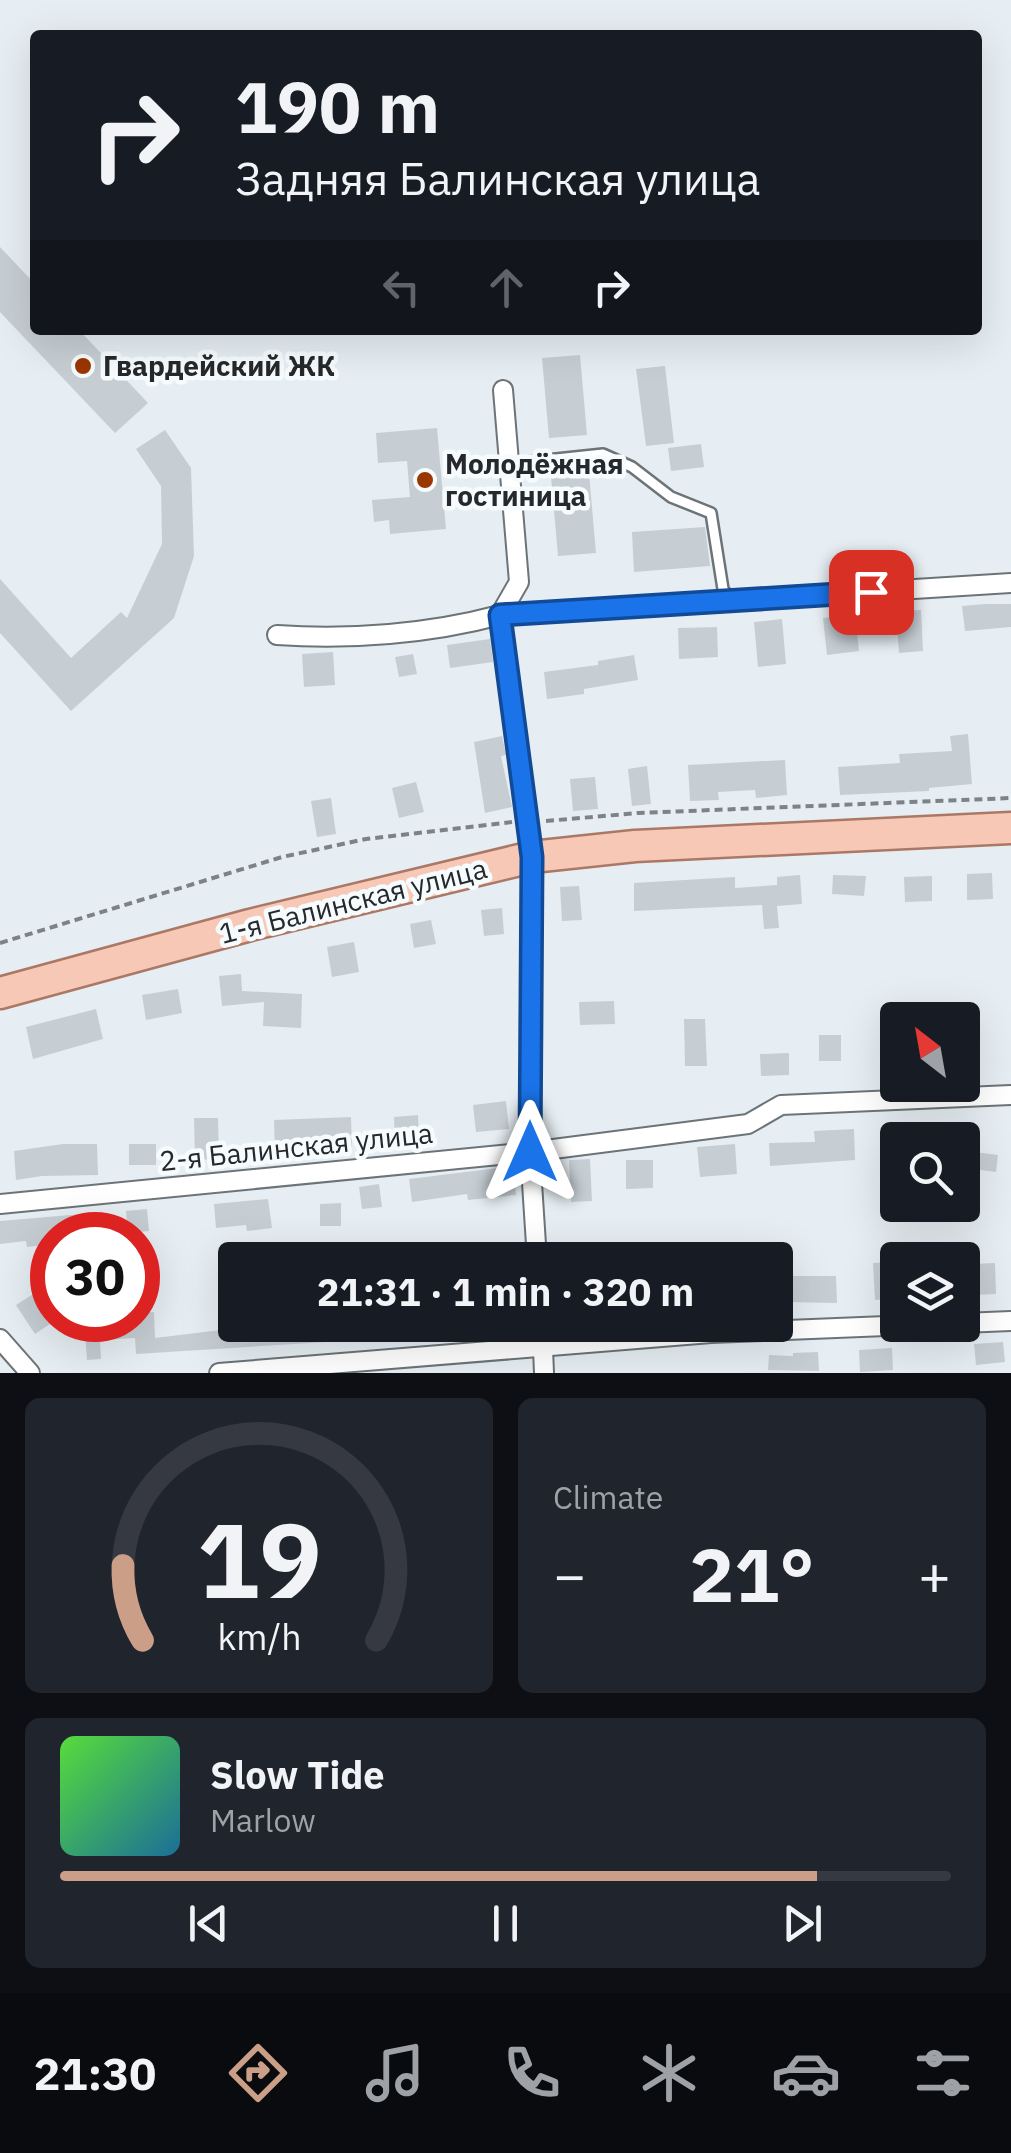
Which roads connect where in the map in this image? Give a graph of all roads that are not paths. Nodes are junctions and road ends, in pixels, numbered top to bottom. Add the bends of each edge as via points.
1 (503, 390) dead end
2 (509, 464) junction
3 (1011, 583) edge
4 (731, 601) junction
5 (500, 615) junction
6 (277, 635) dead end
7 (1011, 828) edge
8 (532, 857) junction
9 (0, 994) edge
10 (1011, 1095) edge
11 (530, 1152) junction
12 (0, 1204) edge
13 (536, 1242) edge
14 (1011, 1321) edge
15 (980, 1322) edge
16 (880, 1326) edge
17 (0, 1339) edge
18 (543, 1342) edge
19 (543, 1347) junction
20 (30, 1373) edge
21 (218, 1373) edge
22 (544, 1373) edge

1 - 2 street
2 - 4 lane via 603,454 632,466 671,497 711,513 723,589
2 - 5 street via 519,582
3 - 4 street
4 - 5 street
5 - 6 street via 452,628
5 - 8 street
7 - 8 main road, 1-я Балинская улица
8 - 9 main road, 1-я Балинская улица
8 - 11 street
10 - 11 street, 2-я Балинская улица via 781,1105 748,1124
11 - 12 street, 2-я Балинская улица
11 - 13 street
14 - 15 street
16 - 19 street
17 - 20 street
18 - 19 street
19 - 21 street
19 - 22 street

